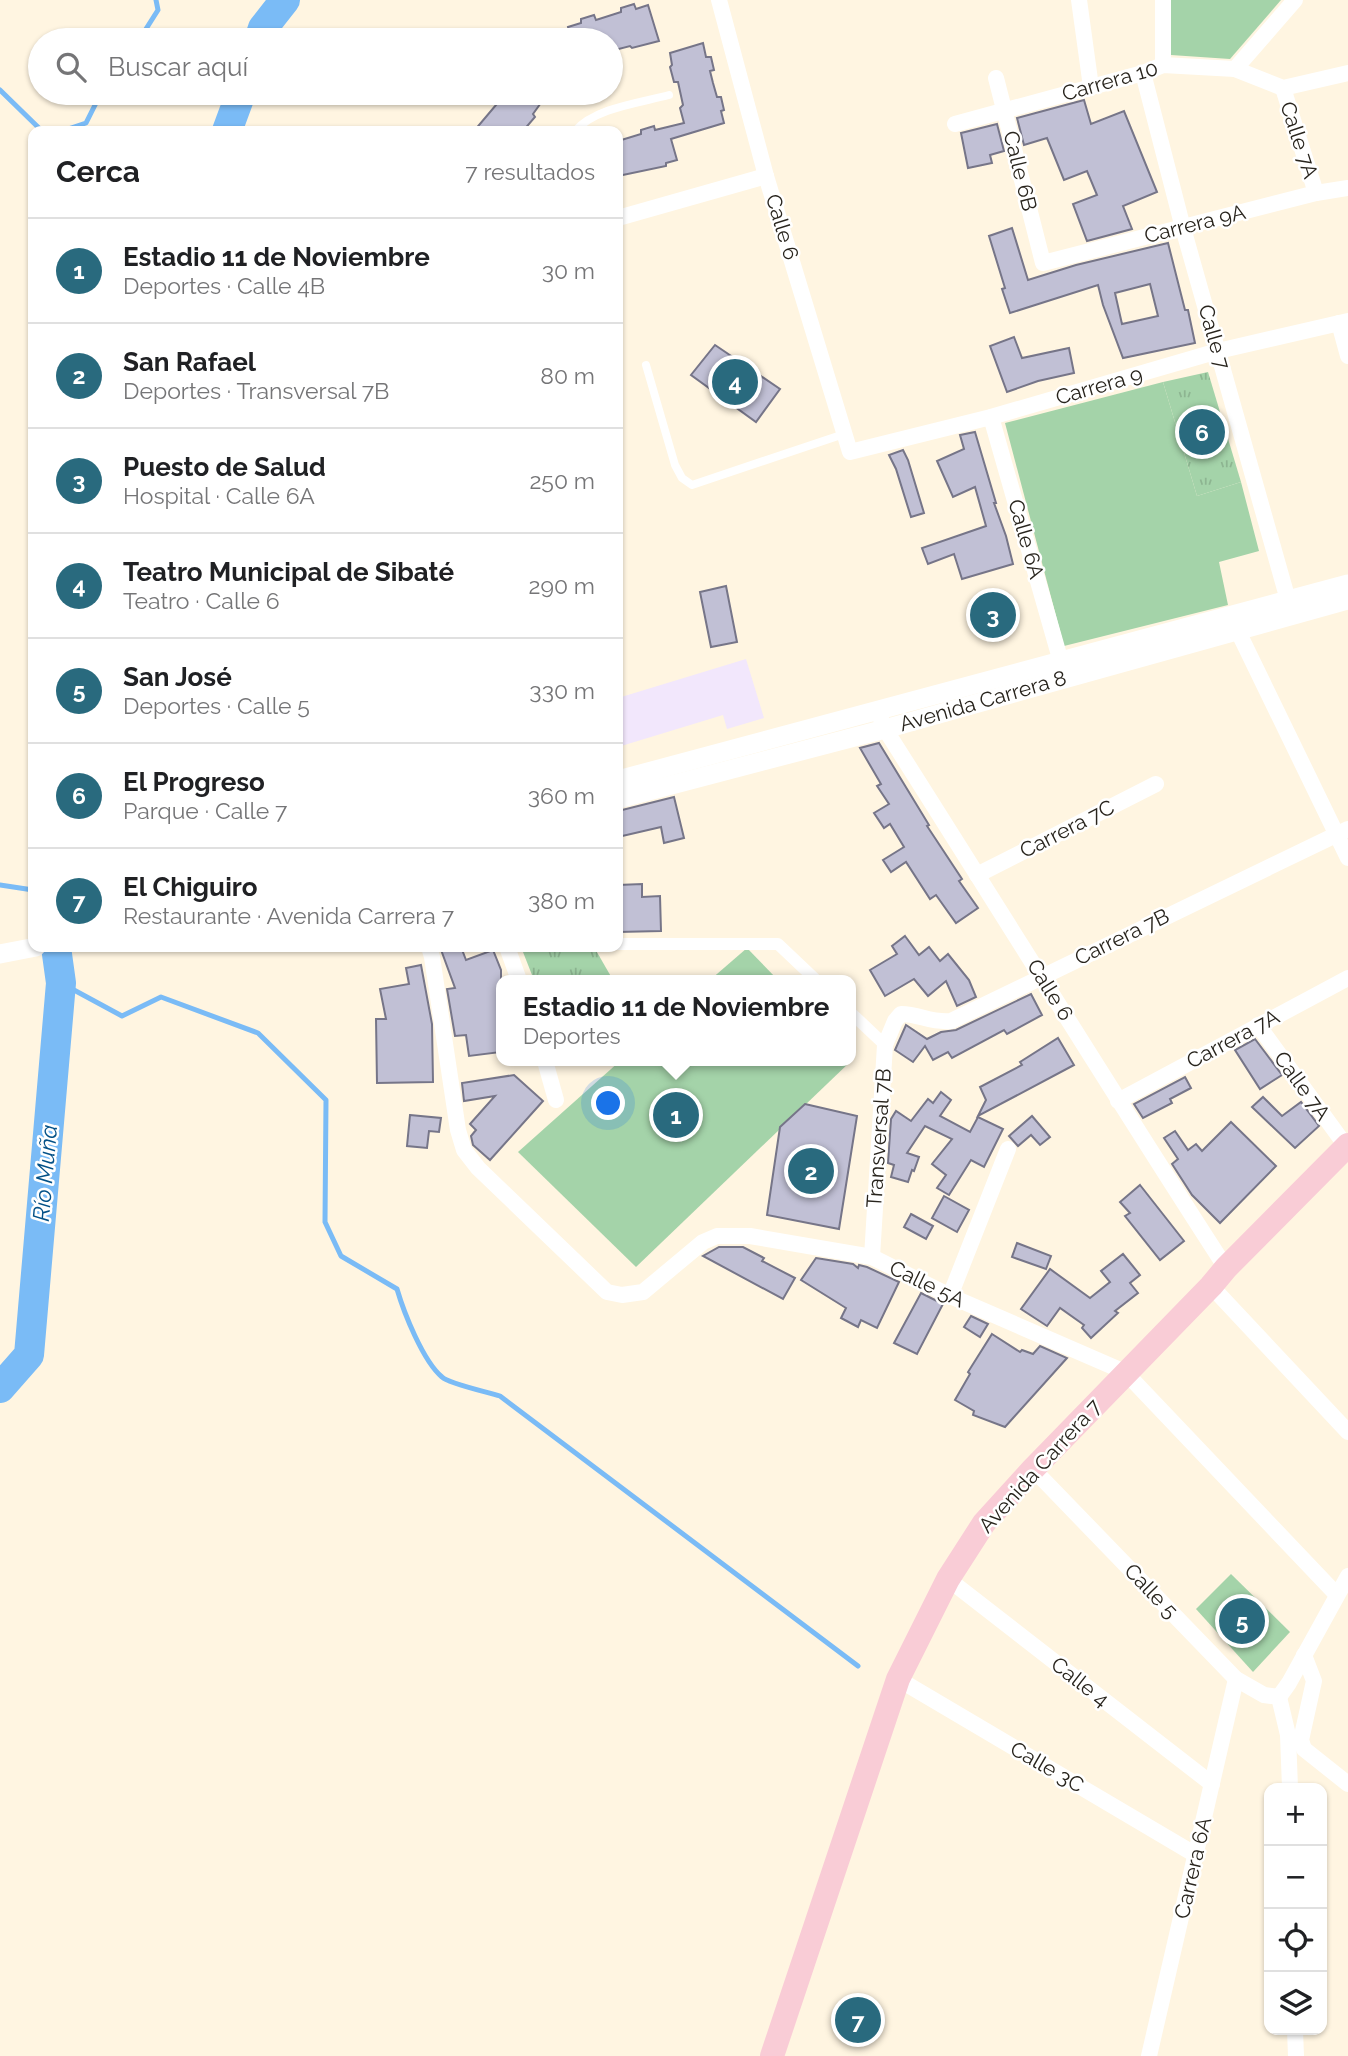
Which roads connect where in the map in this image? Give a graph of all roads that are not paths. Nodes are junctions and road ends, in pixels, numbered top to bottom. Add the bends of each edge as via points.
1 (719, 0) edge
2 (1079, 0) edge
3 (1163, 0) edge
4 (1295, 0) edge
5 (1163, 65) junction
6 (1235, 69) junction
7 (1143, 73) junction
8 (1348, 73) edge
9 (996, 78) dead end
10 (1091, 87) junction
11 (1283, 88) junction
12 (668, 95) dead end
13 (1004, 110) junction
14 (955, 124) dead end
15 (579, 126) edge
16 (766, 176) junction
17 (1348, 188) edge
18 (1316, 193) junction
19 (623, 217) edge
20 (1183, 228) junction
21 (1044, 263) joint
22 (1343, 322) edge
23 (1218, 351) junction
24 (1348, 356) edge
25 (646, 365) dead end
26 (990, 417) junction
27 (844, 434) junction
28 (849, 452) joint
29 (1348, 584) edge
30 (1288, 600) junction
31 (1348, 600) edge
32 (1234, 623) junction
33 (1061, 662) junction
34 (877, 710) junction
35 (885, 729) junction
36 (623, 779) edge
37 (1156, 784) dead end
38 (623, 798) edge
39 (1342, 832) edge
40 (1348, 858) edge
41 (977, 875) junction
42 (623, 944) edge
43 (28, 948) edge
44 (430, 952) edge
45 (509, 952) edge
46 (0, 954) edge
47 (517, 975) edge
48 (811, 975) edge
49 (1041, 976) junction
50 (1348, 978) edge
51 (856, 1018) edge
52 (895, 1021) joint
53 (1258, 1026) junction
54 (885, 1045) junction
55 (546, 1066) edge
56 (556, 1100) dead end
57 (1118, 1101) junction
58 (1347, 1145) edge
59 (1008, 1149) dead end
60 (872, 1257) junction
61 (1218, 1277) junction
62 (950, 1296) junction
63 (1125, 1373) junction
64 (1348, 1432) edge
65 (1033, 1469) junction
66 (1348, 1576) edge
67 (948, 1579) junction
68 (1337, 1595) junction
69 (1304, 1655) junction
70 (898, 1679) junction
71 (1236, 1679) junction
72 (1279, 1697) junction
73 (1290, 1783) edge
74 (1212, 1784) junction
75 (1348, 1784) edge
76 (1196, 1855) junction
77 (1296, 2035) edge
78 (772, 2056) edge
79 (1149, 2056) edge
80 (1296, 2056) edge

1 - 16 street, Calle 6
2 - 10 street
3 - 5 street
4 - 6 street
5 - 6 street, Carrera 10
5 - 7 street, Carrera 10
6 - 11 street, Carrera 10
7 - 10 street, Carrera 10
7 - 20 street, Calle 7
8 - 11 street
9 - 13 street, Calle 6B
10 - 13 street, Carrera 10
11 - 18 street, Calle 7A
12 - 15 lane via 596,115
13 - 14 street, Carrera 10
13 - 21 street, Calle 6B
16 - 19 street
16 - 27 street, Calle 6
17 - 18 street, Carrera 9A
18 - 20 street, Carrera 9A
20 - 21 street, Carrera 9A
20 - 23 street, Calle 7
22 - 23 street, Carrera 9
22 - 24 street
23 - 26 street, Carrera 9
23 - 30 street, Calle 7
25 - 27 lane via 675,465 692,485
26 - 28 street, Carrera 9
26 - 33 street, Calle 6A
27 - 28 street, Calle 6
29 - 30 street, Avenida Carrera 8
30 - 32 street, Avenida Carrera 8
31 - 32 street, Avenida Carrera 8
32 - 33 street, Avenida Carrera 8
32 - 35 street, Avenida Carrera 8
32 - 39 street
33 - 34 street, Avenida Carrera 8
34 - 35 street, Calle 6
34 - 36 street, Avenida Carrera 8
35 - 38 street, Avenida Carrera 8
35 - 41 street, Calle 6
37 - 41 street, Carrera 7C
39 - 40 street
39 - 49 street, Carrera 7B
41 - 49 street, Calle 6
42 - 48 street via 778,944
43 - 46 street
44 - 60 street, Calle 5A via 464,1150 607,1292 643,1292 703,1242 717,1236 750,1236
45 - 47 street
49 - 52 street, Carrera 7B via 951,1021 936,1022 910,1014 901,1014
49 - 57 street, Calle 6
50 - 53 street, Carrera 7A
51 - 54 street
52 - 54 street, Transversal 7B
53 - 57 street, Carrera 7A
53 - 58 street, Calle 7A
54 - 60 street, Transversal 7B
55 - 56 street
57 - 61 street, Calle 6
58 - 61 main road, Avenida Carrera 7
59 - 62 street
60 - 62 street, Calle 5A
61 - 63 main road, Avenida Carrera 7
61 - 64 street, Calle 6
62 - 63 street, Calle 5A
63 - 65 main road, Avenida Carrera 7
63 - 68 street
65 - 67 main road, Avenida Carrera 7 via 985,1523
65 - 71 street, Calle 5
66 - 68 street
67 - 70 main road, Avenida Carrera 7
67 - 74 street, Calle 4
68 - 69 street
69 - 72 street
69 - 75 street via 1314,1681 1301,1740 1304,1749
70 - 76 street, Calle 3C
70 - 78 main road, Avenida Carrera 7
71 - 72 street, Calle 5 via 1264,1695
71 - 74 street, Carrera 6A
72 - 73 street via 1288,1735
74 - 76 street, Carrera 6A
76 - 79 street, Carrera 6A
77 - 80 street

